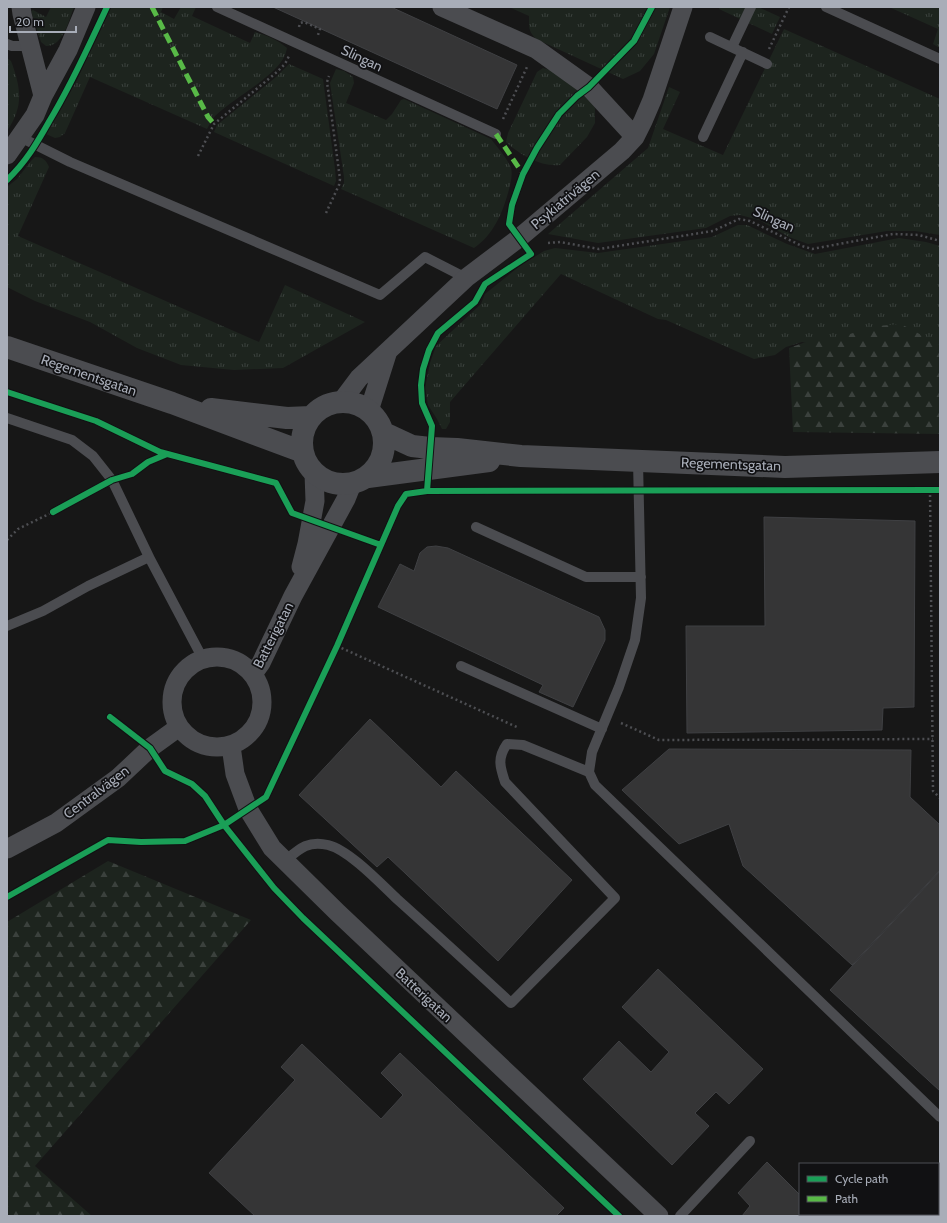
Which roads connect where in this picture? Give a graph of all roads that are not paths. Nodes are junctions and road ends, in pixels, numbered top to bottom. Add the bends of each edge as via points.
1 (21, 7) edge
2 (86, 7) edge
3 (217, 7) edge
4 (442, 7) edge
5 (683, 7) edge
6 (751, 7) edge
7 (826, 7) edge
8 (710, 36) dead end
9 (7, 44) edge
10 (30, 46) junction
11 (732, 47) junction
12 (743, 52) junction
13 (940, 58) edge
14 (765, 63) road end
15 (43, 96) junction
16 (496, 134) road end
17 (20, 137) junction
18 (703, 137) dead end
19 (635, 138) junction
20 (7, 155) edge
21 (466, 278) junction
22 (7, 347) edge
23 (389, 349) junction
24 (342, 402) junction
25 (172, 403) junction
26 (369, 411) junction
27 (311, 417) junction
28 (7, 418) edge
29 (384, 433) junction
30 (303, 452) junction
31 (522, 456) junction
32 (638, 461) junction
33 (940, 462) edge
34 (314, 473) junction
35 (360, 480) junction
36 (476, 527) dead end
37 (149, 557) junction
38 (640, 577) junction
39 (294, 596) junction
40 (7, 626) edge
41 (203, 659) junction
42 (461, 666) dead end
43 (253, 674) junction
44 (179, 727) junction
45 (602, 729) junction
46 (230, 746) junction
47 (589, 772) junction
48 (7, 850) edge
49 (285, 860) junction
50 (940, 1117) edge
51 (750, 1141) dead end
52 (659, 1216) edge
53 (680, 1216) edge

1 - 10 street
2 - 15 street via 68,50
3 - 16 lane, Slingan
4 - 19 street via 536,49 589,87
5 - 19 street, Psykiatrivägen via 652,100
6 - 11 lane
7 - 13 lane
8 - 11 lane
9 - 10 lane
10 - 15 street
11 - 12 lane
12 - 14 lane
12 - 18 lane
15 - 17 street via 35,115
17 - 20 street
17 - 21 lane via 70,162 380,295 425,257
19 - 21 street, Psykiatrivägen via 519,238
21 - 23 street, Psykiatrivägen
22 - 25 street, Regementsgatan
23 - 24 street, Psykiatrivägen via 359,378
23 - 26 street, Psykiatrivägen
24 - 26 street via 352,402
24 - 27 street via 319,409
25 - 27 street, Regementsgatan via 287,418
25 - 30 street, Regementsgatan
26 - 29 street
27 - 30 street via 304,428
28 - 37 lane via 72,440 93,456 112,480
29 - 31 street, Regementsgatan via 412,446
29 - 35 street via 385,446 382,458 376,468
30 - 34 street via 307,464
31 - 32 street, Regementsgatan
31 - 35 street, Regementsgatan
32 - 33 street, Regementsgatan via 785,467
32 - 38 lane
34 - 35 street via 325,481 338,485
34 - 39 street, Batterigatan via 315,501
35 - 39 street, Batterigatan via 346,499
36 - 38 lane via 586,578
37 - 40 lane via 43,611
37 - 41 lane
38 - 45 lane via 641,598 635,640
39 - 43 street, Batterigatan
41 - 43 street via 231,659
41 - 44 street via 181,674 174,687 173,714
42 - 45 lane
43 - 46 street via 260,687 260,716 254,729 244,739
44 - 46 street via 189,738 201,745 216,748
44 - 48 street, Centralvägen via 150,748 112,783 56,823
45 - 47 lane via 592,752
46 - 49 street, Batterigatan via 235,774 248,809 272,848
47 - 49 lane via 524,745 507,744 503,750 500,766 505,782 616,898 511,1003 371,875 340,850 328,845 308,844
47 - 50 lane via 595,785
49 - 52 street, Batterigatan
51 - 53 lane

